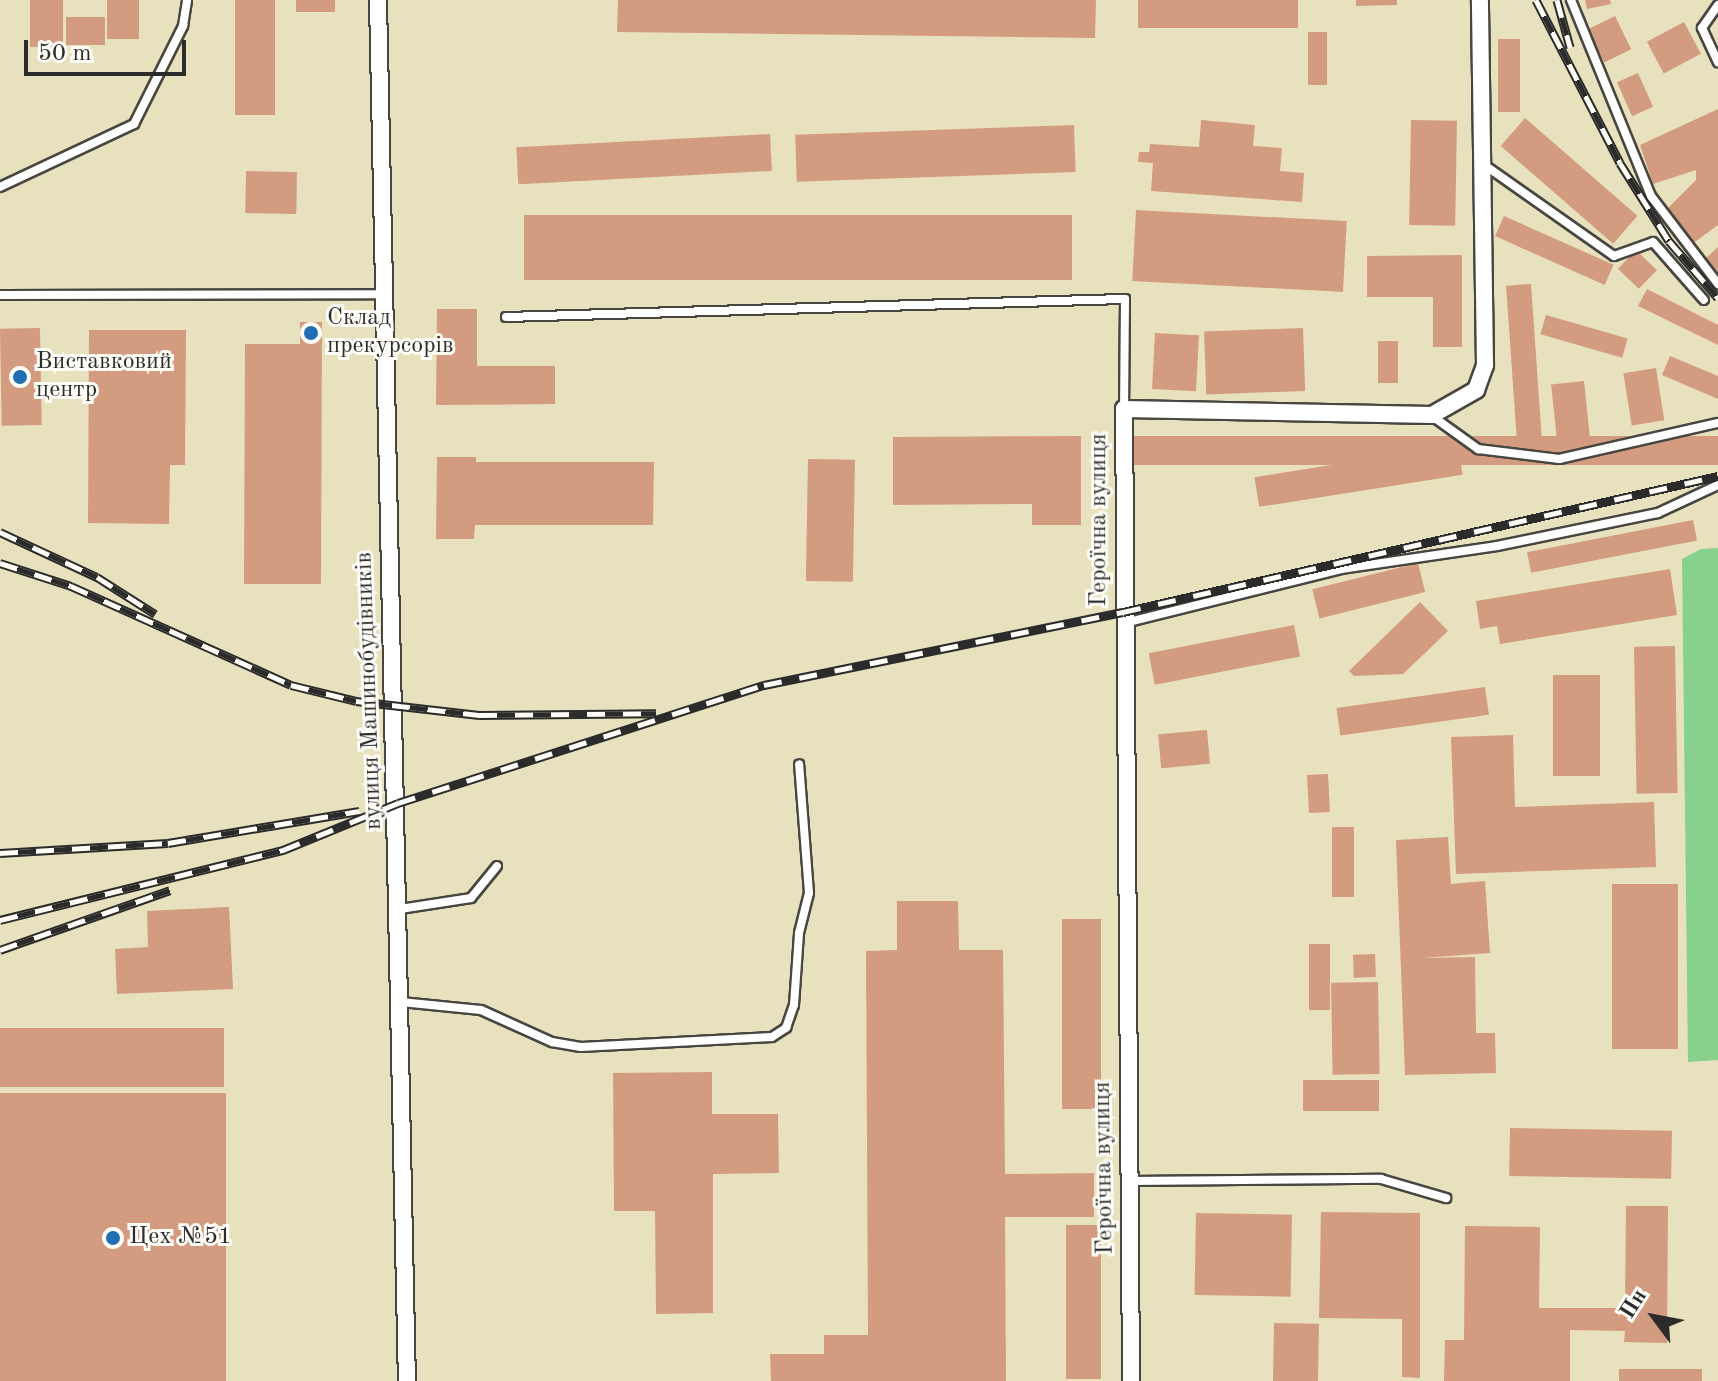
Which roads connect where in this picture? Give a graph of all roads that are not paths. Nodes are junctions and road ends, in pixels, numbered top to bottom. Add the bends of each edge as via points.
1 (187, 0) edge
2 (378, 0) edge
3 (1480, 0) edge
4 (1571, 0) edge
5 (1718, 5) edge
6 (1718, 62) edge
7 (1483, 163) junction
8 (0, 187) edge
9 (1718, 284) edge
10 (384, 294) junction
11 (0, 295) edge
12 (1704, 300) dead end
13 (506, 317) dead end
14 (1124, 409) junction
15 (1432, 415) junction
16 (1718, 423) edge
17 (1718, 485) edge
18 (1123, 624) junction
19 (799, 764) dead end
20 (497, 866) dead end
21 (400, 909) junction
22 (401, 1002) junction
23 (1129, 1181) junction
24 (1446, 1198) dead end
25 (407, 1381) edge
26 (1131, 1381) edge

1 - 8 lane via 183,26 134,124
2 - 10 street, вулиця Машинобудівників
3 - 7 street
4 - 9 lane via 1651,196
5 - 6 lane via 1702,28
7 - 12 lane via 1614,256 1653,242
7 - 15 street via 1485,365 1476,390
10 - 11 lane
10 - 21 street, вулиця Машинобудівників
13 - 14 lane via 1125,299
14 - 15 street, Героїчна вулиця
14 - 18 street, Героїчна вулиця
15 - 16 lane via 1478,449 1559,459
17 - 18 lane via 1658,513 1497,546 1341,569
18 - 23 street, Героїчна вулиця
19 - 22 lane via 809,893 799,933 794,1005 786,1028 772,1037 581,1047 552,1042 481,1010
20 - 21 lane via 471,898
21 - 22 street, вулиця Машинобудівників
22 - 25 street, вулиця Машинобудівників
23 - 24 lane via 1381,1179
23 - 26 street, Героїчна вулиця

